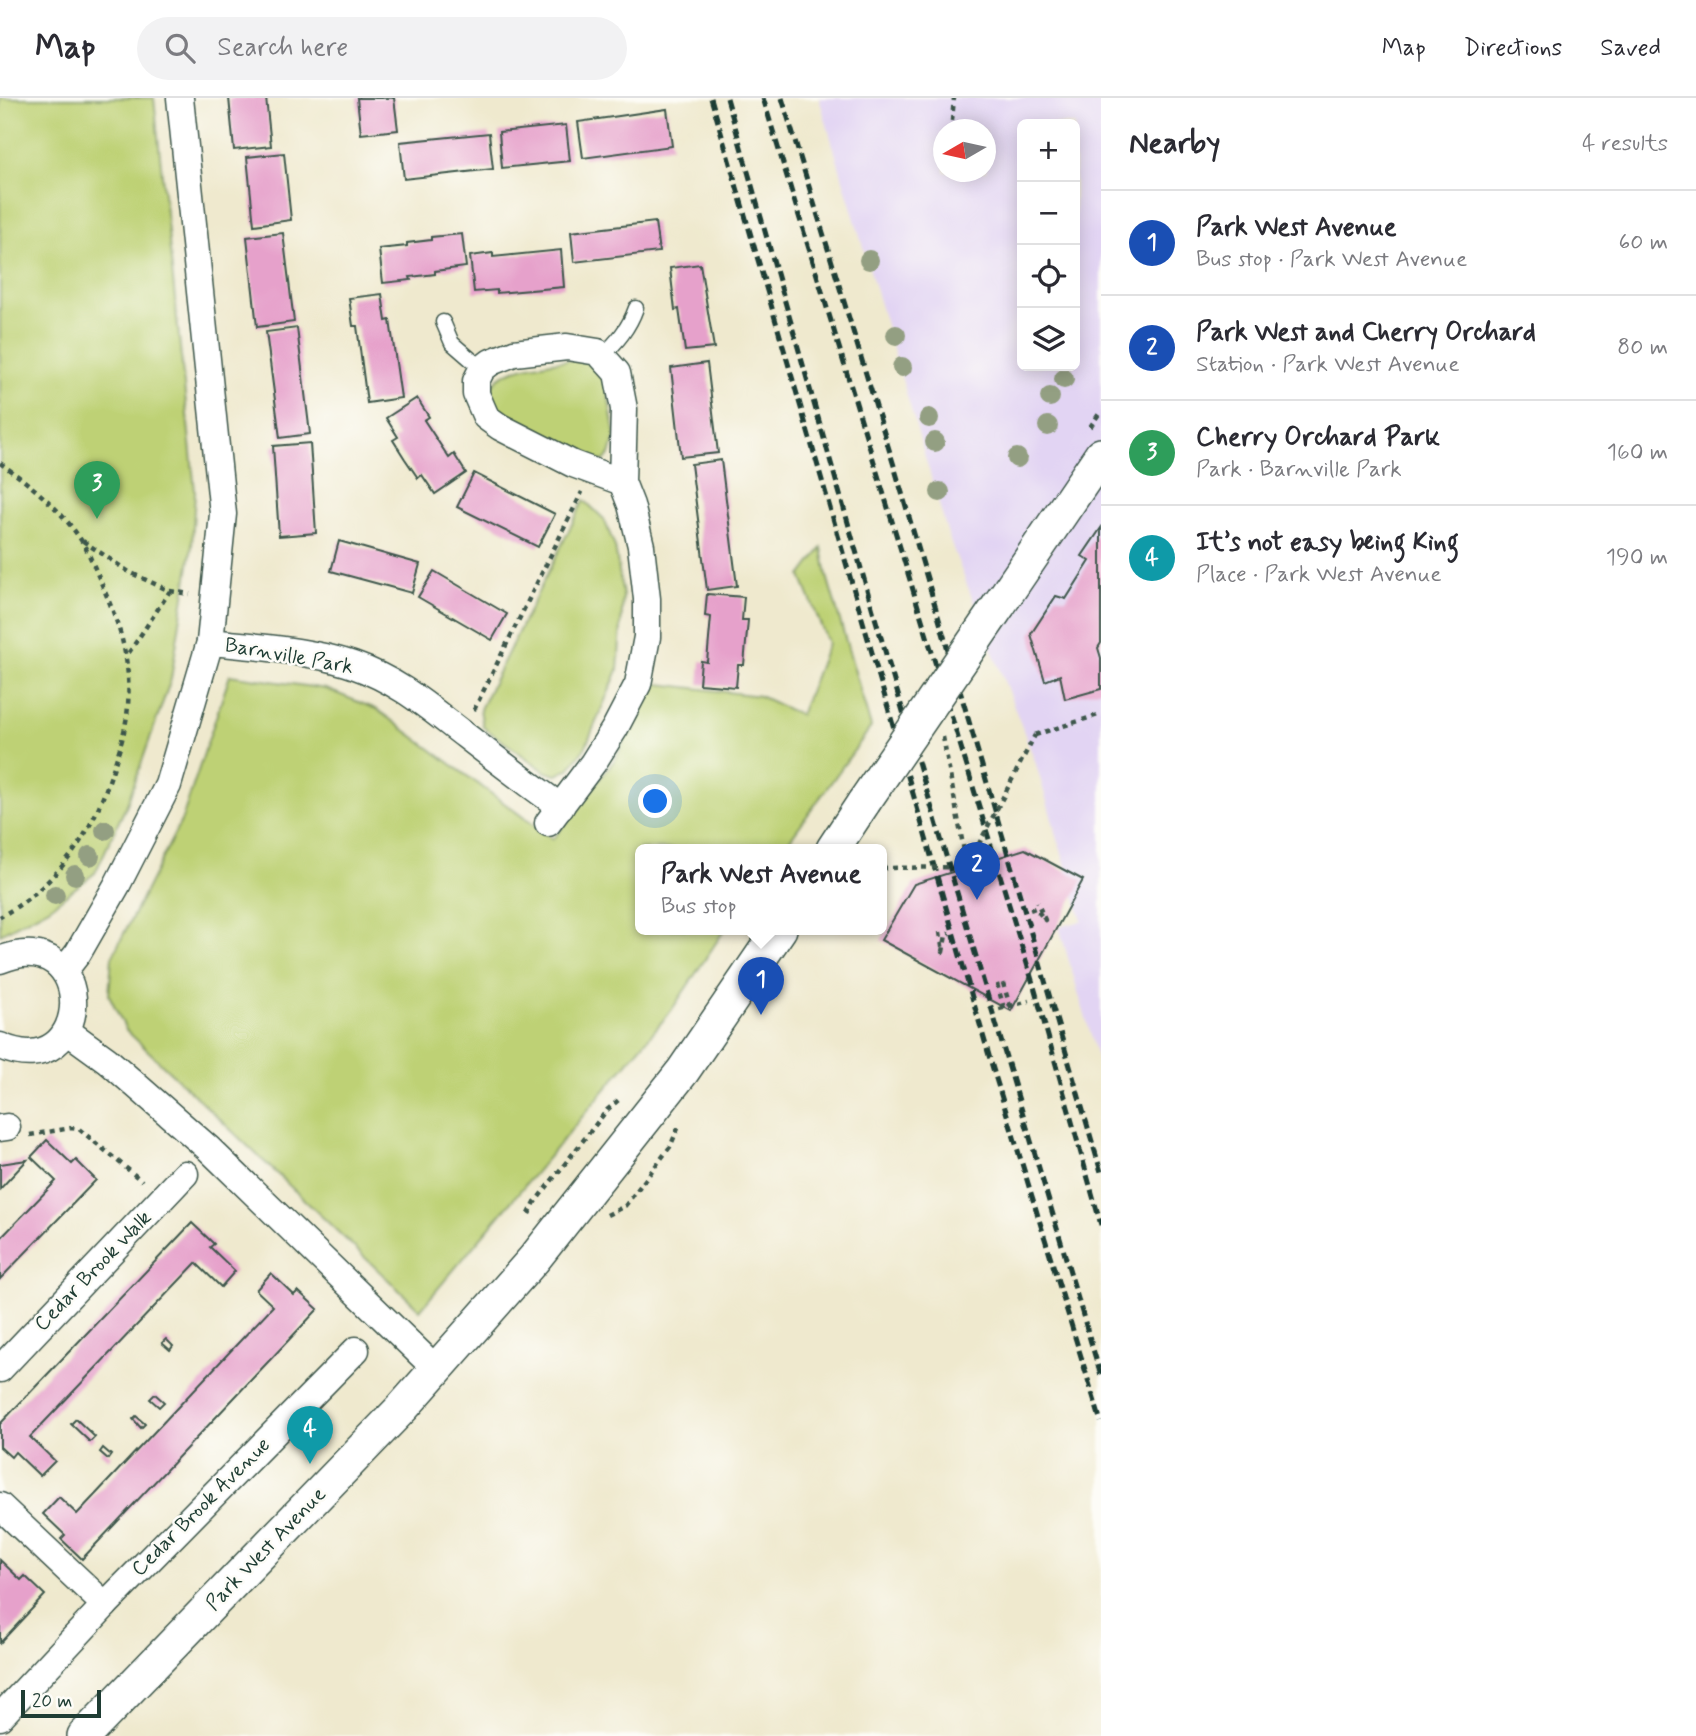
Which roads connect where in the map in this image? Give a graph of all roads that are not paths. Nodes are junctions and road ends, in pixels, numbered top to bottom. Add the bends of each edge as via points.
1 (180, 98) edge
2 (636, 308) dead end
3 (443, 322) dead end
4 (602, 356) junction
5 (482, 369) junction
6 (1101, 455) edge
7 (622, 482) junction
8 (210, 642) junction
9 (836, 844) edge
10 (776, 935) edge
11 (0, 960) edge
12 (64, 971) junction
13 (67, 1031) junction
14 (0, 1046) edge
15 (185, 1174) dead end
16 (356, 1350) dead end
17 (0, 1368) edge
18 (437, 1370) junction
19 (8, 1515) edge
20 (105, 1605) junction
21 (0, 1717) edge
22 (84, 1736) edge

1 - 8 street, Barnville Park via 223,514
2 - 4 lane via 619,340
3 - 5 lane via 453,343
4 - 5 street via 567,347 514,353
4 - 7 street, Barnville Park via 617,373 624,409
5 - 7 street via 476,394 486,417
6 - 9 street, bridge
7 - 8 street, Barnville Park via 641,546 647,599 647,637 638,684 615,728 554,815 408,690 323,657
8 - 12 street via 168,785 117,885
10 - 18 street, Park West Avenue via 657,1104
11 - 12 street via 34,954
12 - 13 street via 75,1000
13 - 14 street via 43,1050 13,1052
13 - 18 street via 209,1150
15 - 17 street, Cedar Brook Walk
16 - 20 street, Cedar Brook Avenue
18 - 22 street, Park West Avenue
19 - 20 street
20 - 21 street, Cedar Brook Avenue

